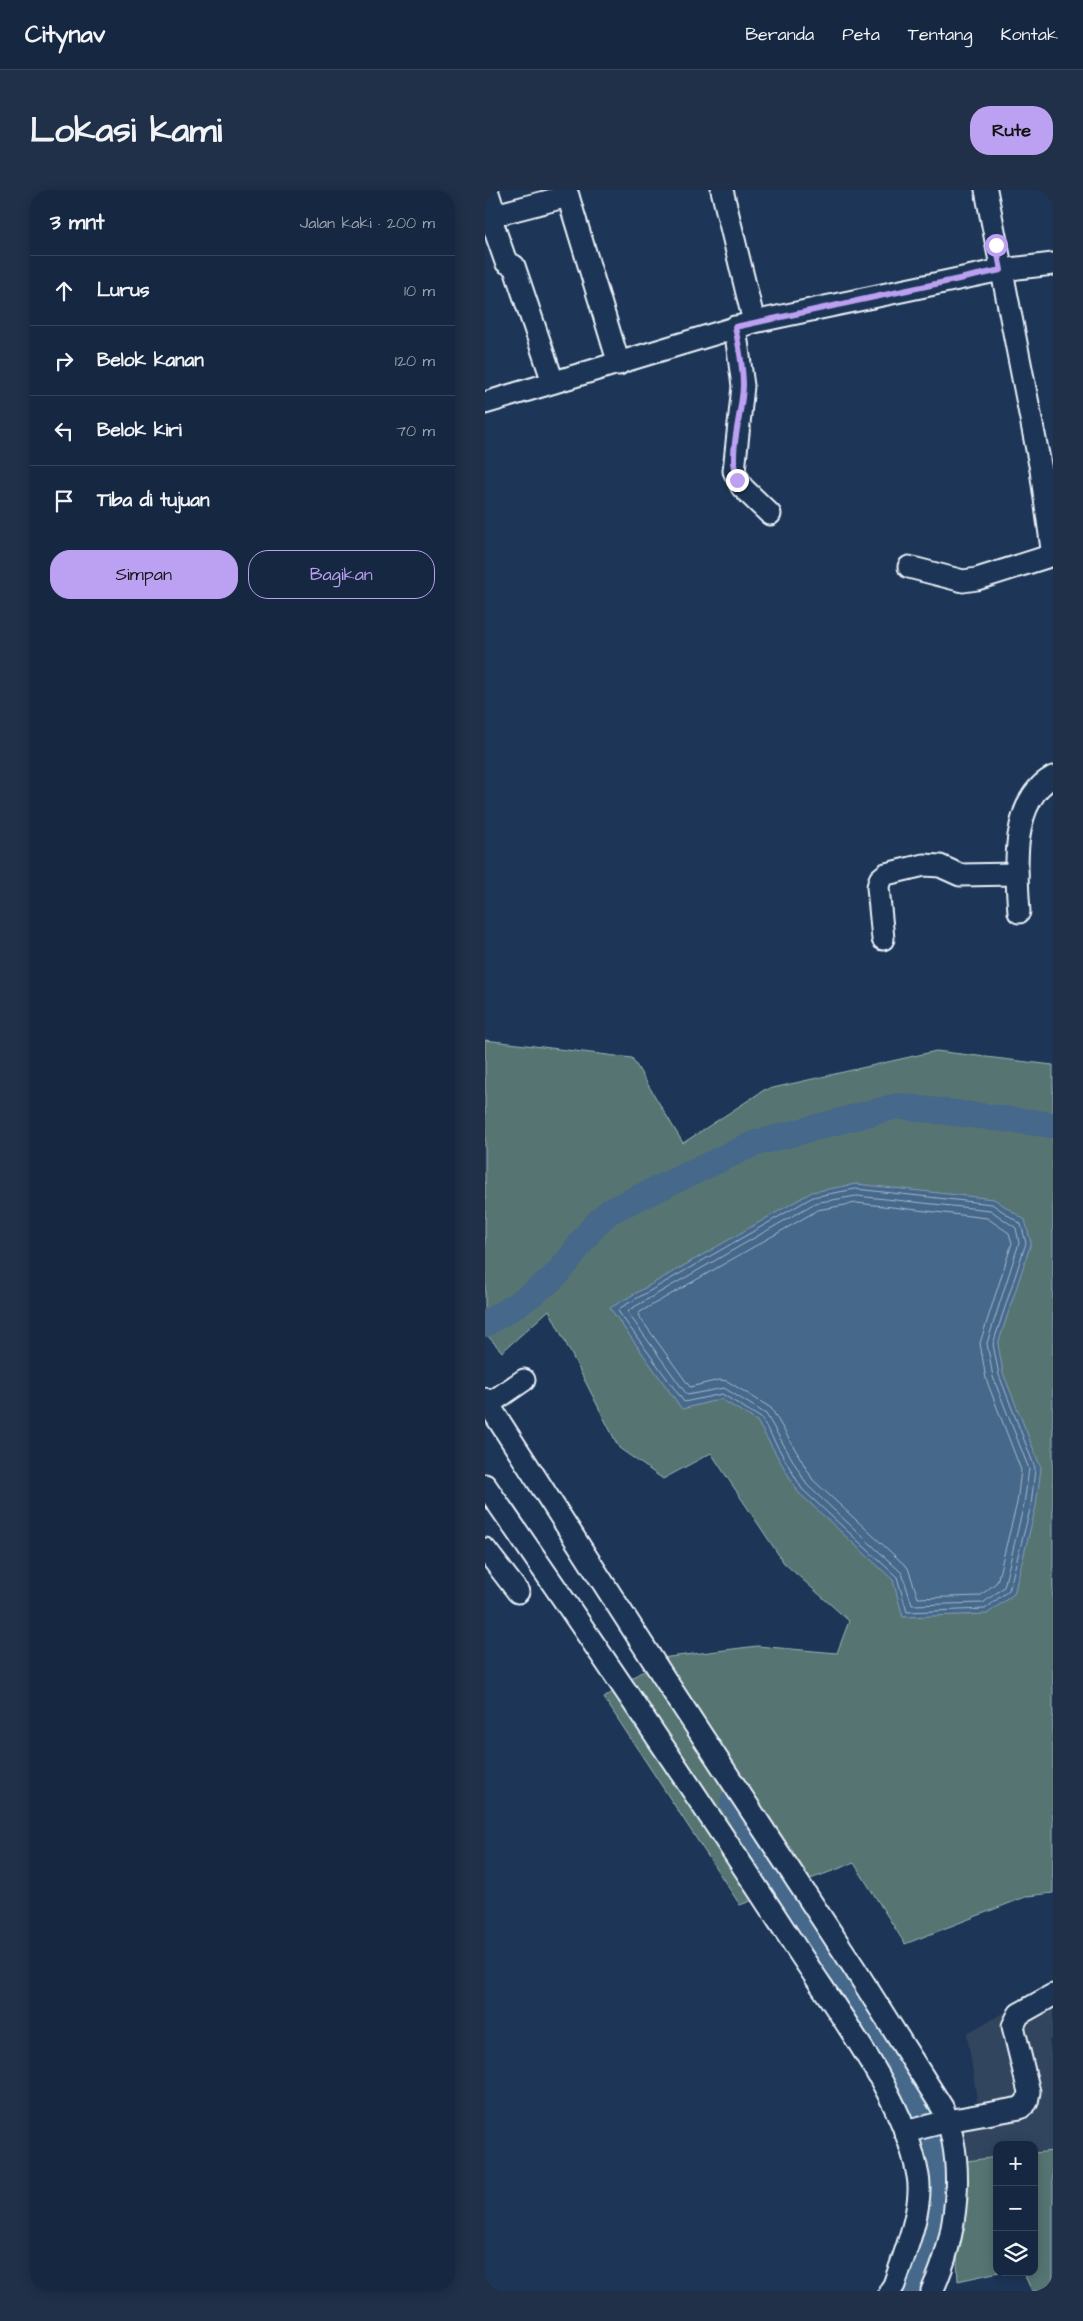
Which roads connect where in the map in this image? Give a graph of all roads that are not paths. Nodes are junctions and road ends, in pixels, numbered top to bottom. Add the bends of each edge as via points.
1 (487, 190) edge
2 (722, 190) edge
3 (986, 190) edge
4 (567, 193) edge
5 (495, 214) junction
6 (1053, 264) edge
7 (1001, 270) junction
8 (745, 325) junction
9 (619, 364) junction
10 (553, 382) junction
11 (485, 403) edge
12 (770, 514) dead end
13 (1053, 556) edge
14 (909, 567) dead end
15 (1053, 777) edge
16 (1017, 874) junction
17 (1019, 912) dead end
18 (883, 939) dead end
19 (523, 1380) dead end
20 (487, 1402) edge
21 (489, 1499) edge
22 (485, 1549) edge
23 (518, 1592) dead end
24 (1053, 1995) edge
25 (943, 2122) junction
26 (910, 2132) junction
27 (890, 2291) edge
28 (932, 2291) edge

1 - 5 street
2 - 8 street
3 - 7 street
4 - 5 street
4 - 9 street
5 - 10 street via 493,225 506,262 514,266
6 - 7 street
7 - 8 street
7 - 13 street via 1041,470
8 - 9 street
8 - 12 street via 743,386 734,471 742,488
9 - 10 street
10 - 11 street
13 - 14 street via 963,581
15 - 16 street via 1036,790 1026,807
16 - 17 street
16 - 18 street via 960,876 933,865 886,874 878,887
19 - 20 street
20 - 25 street via 855,1969 942,2107
21 - 26 street via 721,1832 884,2085
22 - 23 street
24 - 25 street via 1019,2014 1013,2026 1029,2092 1027,2102 1009,2112
25 - 26 street
25 - 28 street via 954,2143 957,2181 947,2252
26 - 27 street via 919,2179 915,2218

